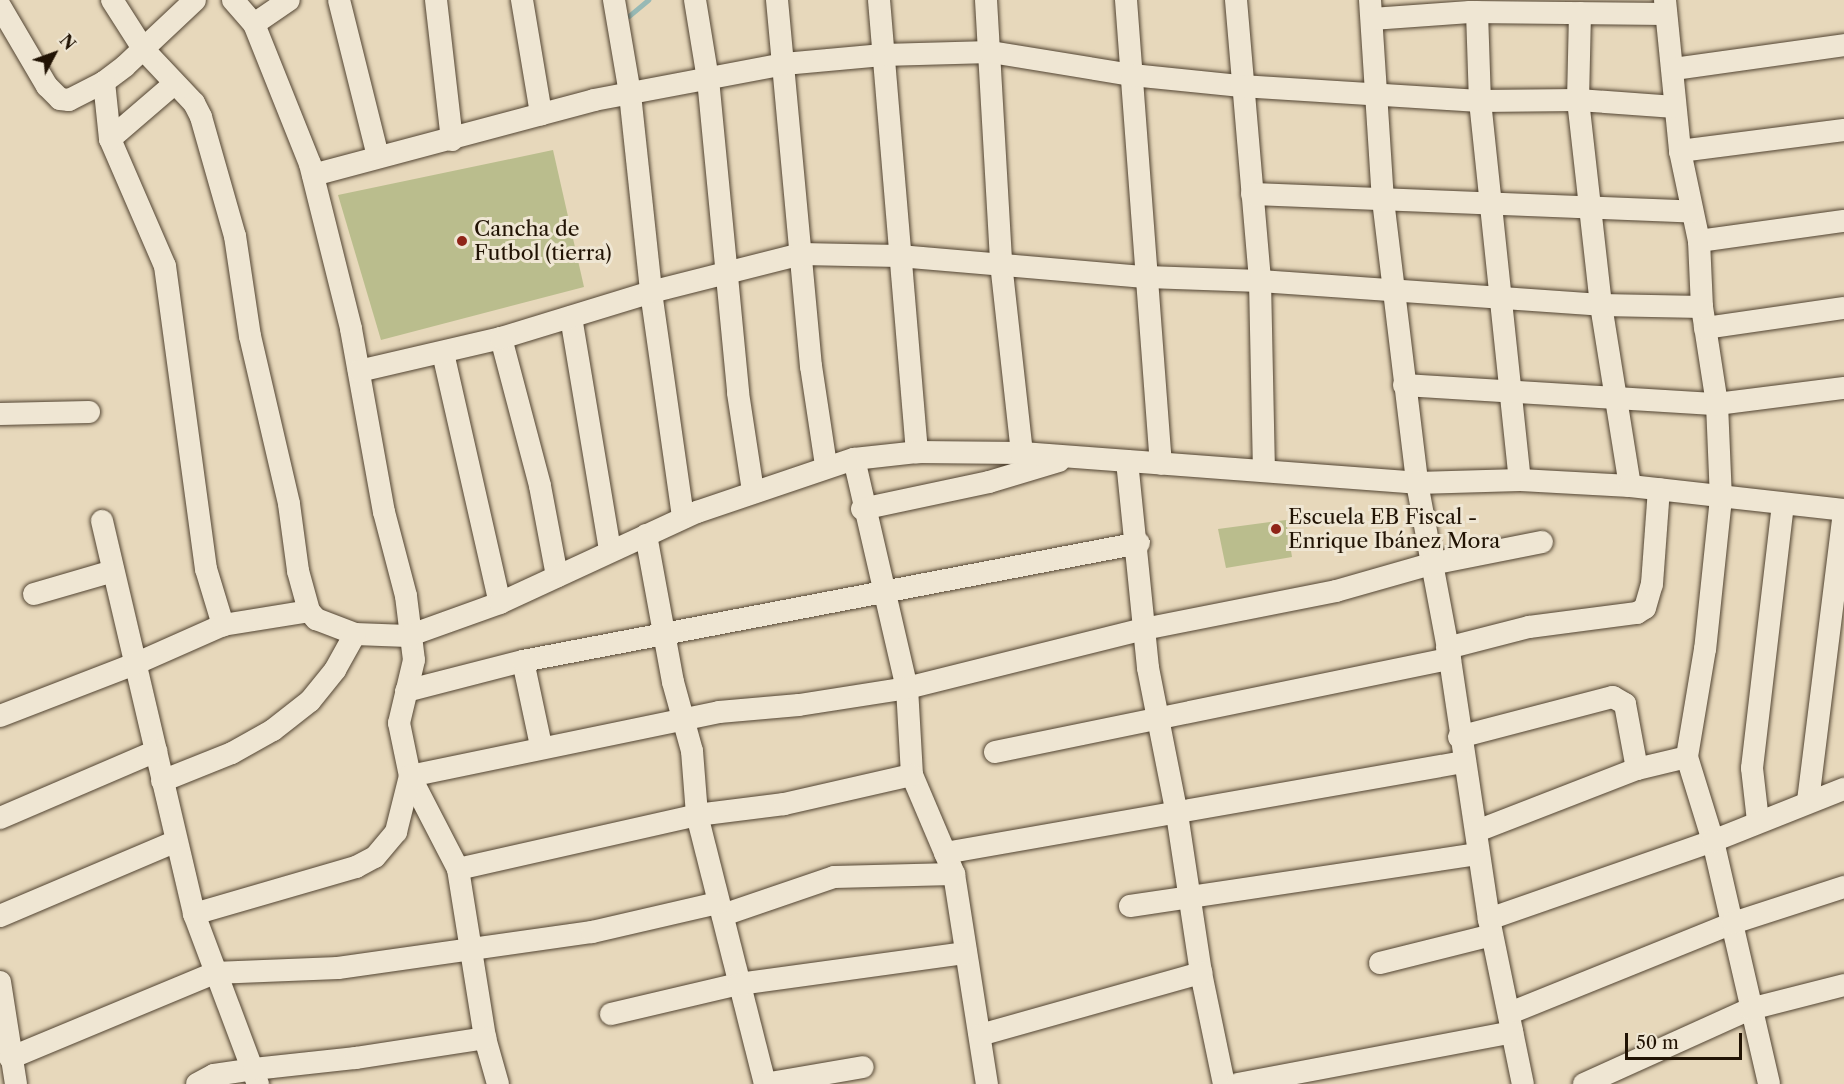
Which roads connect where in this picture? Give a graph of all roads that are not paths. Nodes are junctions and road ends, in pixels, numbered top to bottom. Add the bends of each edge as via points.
1 (112, 0) edge
2 (195, 0) edge
3 (233, 0) edge
4 (289, 0) edge
5 (339, 0) edge
6 (436, 0) edge
7 (522, 0) edge
8 (614, 0) edge
9 (695, 0) edge
10 (777, 0) edge
11 (879, 0) edge
12 (986, 0) edge
13 (1126, 0) edge
14 (1236, 0) edge
15 (1665, 7) edge
16 (1472, 8) edge
17 (1371, 9) edge
18 (1580, 13) junction
19 (2, 14) edge
20 (254, 24) junction
21 (1844, 45) edge
22 (144, 50) junction
23 (991, 52) junction
24 (883, 55) junction
25 (784, 64) junction
26 (1674, 69) junction
27 (1132, 75) junction
28 (708, 79) junction
29 (104, 82) junction
30 (174, 84) junction
31 (1241, 86) junction
32 (1376, 93) junction
33 (630, 94) junction
34 (1578, 100) junction
35 (1480, 101) junction
36 (1675, 107) junction
37 (541, 114) junction
38 (1844, 130) edge
39 (110, 139) junction
40 (452, 140) junction
41 (1680, 151) junction
42 (378, 157) junction
43 (313, 175) junction
44 (1252, 194) junction
45 (1383, 200) junction
46 (1490, 204) junction
47 (1591, 208) junction
48 (1692, 212) junction
49 (1844, 221) edge
50 (1699, 241) junction
51 (801, 254) junction
52 (899, 256) junction
53 (1001, 263) junction
54 (726, 271) junction
55 (1145, 277) junction
56 (1260, 280) junction
57 (1395, 291) junction
58 (651, 292) junction
59 (1502, 297) junction
60 (1601, 305) junction
61 (1844, 308) edge
62 (571, 317) junction
63 (1703, 317) junction
64 (501, 338) junction
65 (443, 353) junction
66 (359, 371) junction
67 (1404, 385) junction
68 (1844, 388) edge
69 (1512, 392) junction
70 (1618, 398) junction
71 (1717, 404) junction
72 (89, 412) dead end
73 (0, 414) edge
74 (917, 452) junction
75 (1022, 453) junction
76 (854, 459) junction
77 (1067, 459) junction
78 (1127, 461) junction
79 (1161, 464) junction
80 (826, 465) junction
81 (1264, 471) junction
82 (1520, 480) junction
83 (1417, 483) junction
84 (1630, 486) junction
85 (1659, 489) junction
86 (753, 491) junction
87 (1721, 498) junction
88 (1783, 504) junction
89 (862, 509) junction
90 (1844, 512) edge
91 (683, 518) junction
92 (102, 520) dead end
93 (646, 535) junction
94 (1542, 542) dead end
95 (1138, 543) junction
96 (610, 551) junction
97 (1431, 564) junction
98 (113, 571) junction
99 (557, 576) junction
100 (34, 594) dead end
101 (885, 594) junction
102 (500, 603) junction
103 (309, 611) junction
104 (223, 625) junction
105 (1144, 628) junction
106 (356, 634) junction
107 (408, 636) junction
108 (664, 637) junction
109 (1448, 654) junction
110 (524, 662) junction
111 (135, 664) junction
112 (907, 688) junction
113 (406, 691) junction
114 (0, 716) edge
115 (681, 719) junction
116 (1157, 719) junction
117 (1459, 737) junction
118 (541, 746) junction
119 (156, 751) junction
120 (995, 752) dead end
121 (1687, 757) junction
122 (1463, 762) junction
123 (1637, 769) junction
124 (912, 775) junction
125 (410, 776) junction
126 (162, 781) junction
127 (1844, 789) edge
128 (1808, 801) junction
129 (1177, 814) junction
130 (697, 815) junction
131 (0, 818) edge
132 (1758, 821) junction
133 (1713, 841) junction
134 (174, 842) junction
135 (1477, 843) junction
136 (950, 864) junction
137 (458, 869) junction
138 (1844, 887) edge
139 (1190, 894) junction
140 (1130, 906) dead end
141 (720, 909) junction
142 (194, 914) junction
143 (0, 916) edge
144 (1733, 923) junction
145 (1491, 927) junction
146 (472, 946) junction
147 (966, 953) junction
148 (1380, 963) dead end
149 (214, 973) junction
150 (1201, 974) junction
151 (738, 984) junction
152 (1844, 985) edge
153 (1, 996) edge
154 (1750, 1009) junction
155 (611, 1014) dead end
156 (1511, 1023) junction
157 (980, 1035) junction
158 (485, 1038) junction
159 (10, 1058) junction
160 (863, 1067) dead end
161 (256, 1076) edge
162 (16, 1084) edge
163 (197, 1084) edge
164 (498, 1084) edge
165 (765, 1084) edge
166 (987, 1084) edge
167 (1224, 1084) edge
168 (1238, 1084) edge
169 (1523, 1084) edge
170 (1584, 1084) edge
171 (1769, 1084) edge

1 - 22 street
2 - 22 street
3 - 20 street
4 - 20 street
5 - 42 street
6 - 40 street
7 - 37 street
8 - 33 street
9 - 28 street
10 - 25 street
11 - 24 street
12 - 23 street
13 - 27 street
14 - 31 street
15 - 18 street
15 - 26 street
16 - 17 street
16 - 18 street
16 - 35 street
17 - 32 street
18 - 34 street
19 - 29 street via 47,86 60,99 69,100
20 - 43 street
21 - 26 street
22 - 29 street
22 - 30 street
23 - 24 street
23 - 27 street
23 - 53 street
24 - 25 street
24 - 52 street
25 - 28 street
25 - 51 street
26 - 36 street
27 - 31 street
27 - 55 street
28 - 33 street
28 - 54 street
29 - 39 street
30 - 39 street
30 - 103 street via 194,102 201,117 235,236 252,346
31 - 32 street
31 - 44 street
32 - 35 street
32 - 45 street
33 - 37 street
33 - 58 street
34 - 35 street
34 - 36 street
34 - 47 street
35 - 46 street
36 - 41 street
37 - 40 street
38 - 41 street
39 - 104 street via 165,266 206,568
40 - 42 street
41 - 48 street
42 - 43 street
43 - 66 street
44 - 45 street
44 - 56 street
45 - 46 street
45 - 57 street
46 - 47 street
46 - 59 street
47 - 48 street
47 - 60 street
48 - 50 street
49 - 50 street
50 - 63 street
51 - 52 street
51 - 54 street
51 - 80 street via 811,366
52 - 53 street
52 - 74 street
53 - 55 street
53 - 75 street
54 - 58 street
54 - 86 street
55 - 56 street
55 - 79 street
56 - 57 street
56 - 81 street
57 - 59 street
57 - 67 street
58 - 62 street
58 - 91 street
59 - 60 street
59 - 69 street
60 - 63 street
60 - 70 street
61 - 63 street
62 - 64 street
62 - 96 street
63 - 71 street
64 - 65 street
64 - 99 street via 540,486
65 - 66 street
65 - 102 street
66 - 107 street via 384,512 406,596
67 - 69 street
67 - 83 street
68 - 71 street
69 - 70 street
69 - 82 street
70 - 71 street
70 - 84 street
71 - 87 street
72 - 73 street
74 - 75 street
74 - 76 street
75 - 77 street
76 - 80 street
76 - 89 street
77 - 78 street
77 - 89 street via 989,482
78 - 79 street
78 - 95 street
79 - 81 street
80 - 86 street
81 - 83 street
82 - 83 street
82 - 84 street
83 - 97 street
84 - 85 street
85 - 87 street
85 - 109 street via 1652,584 1645,608 1637,613 1529,627
86 - 91 street
87 - 88 street
87 - 121 street via 1705,649
88 - 90 street
88 - 132 street via 1752,768
89 - 101 street
90 - 128 street
91 - 93 street
92 - 98 street
93 - 96 street
93 - 108 street
94 - 97 street
95 - 101 street
95 - 105 street
96 - 99 street
97 - 105 street via 1336,591
97 - 109 street
98 - 100 street
98 - 111 street
99 - 102 street
101 - 108 street
101 - 112 street
102 - 107 street
103 - 104 street
103 - 106 street via 316,619
104 - 111 street
105 - 112 street
105 - 116 street
106 - 107 street
106 - 126 street via 335,670 310,701 273,730 232,753
107 - 113 street via 414,660
108 - 110 street
108 - 115 street
109 - 116 street
109 - 117 street
110 - 113 street
110 - 118 street
111 - 114 street
111 - 119 street
112 - 115 street
112 - 124 street
113 - 125 street via 399,723
115 - 118 street
115 - 130 street via 692,751
116 - 120 street
116 - 129 street
117 - 122 street
117 - 123 street via 1613,697 1624,704
118 - 125 street
119 - 126 street
119 - 131 street
121 - 123 street
121 - 133 street
122 - 129 street
122 - 135 street
123 - 135 street
124 - 130 street via 784,804
124 - 136 street
125 - 137 street
125 - 142 street via 396,832 375,857 356,867
126 - 134 street
127 - 128 street
128 - 132 street
129 - 136 street via 1062,830
129 - 139 street
130 - 137 street
130 - 141 street
132 - 133 street
133 - 144 street
133 - 145 street
134 - 142 street
134 - 143 street
135 - 139 street
135 - 145 street
136 - 141 street via 834,878
136 - 147 street
137 - 146 street
138 - 144 street
139 - 140 street
139 - 150 street
141 - 146 street via 592,932
141 - 151 street
142 - 149 street
144 - 154 street
144 - 156 street
145 - 148 street
145 - 156 street
146 - 149 street via 338,968
146 - 158 street
147 - 151 street
147 - 157 street
149 - 159 street
149 - 161 street
150 - 157 street
150 - 167 street
151 - 155 street
151 - 165 street
152 - 154 street
153 - 159 street
154 - 170 street
154 - 171 street
156 - 168 street
156 - 169 street
157 - 166 street
158 - 161 street
158 - 164 street
159 - 162 street
160 - 165 street
161 - 163 street via 214,1075

